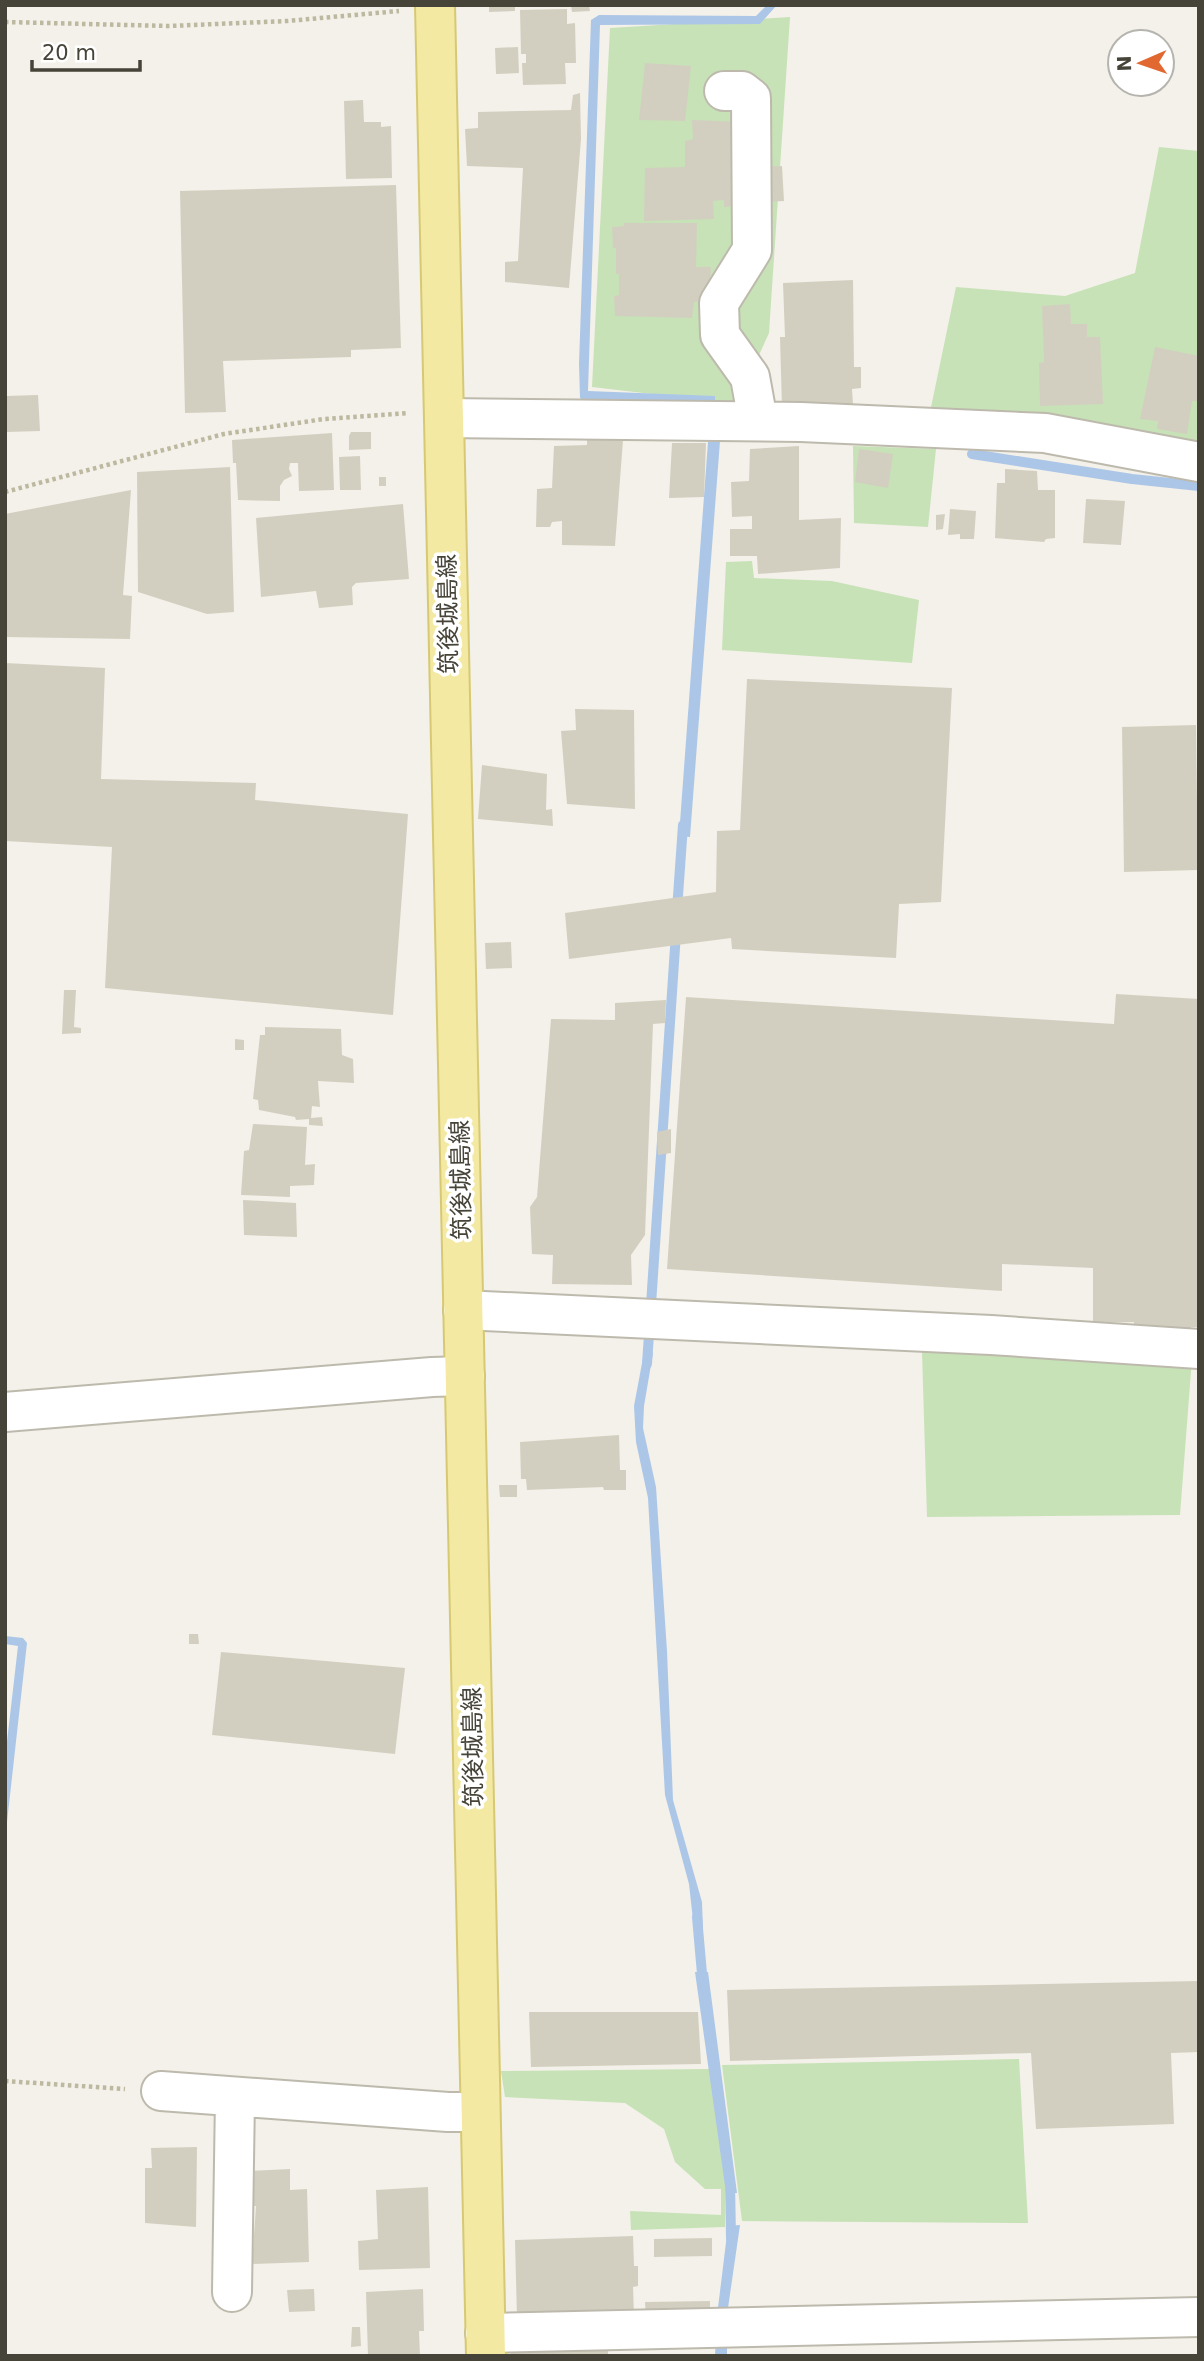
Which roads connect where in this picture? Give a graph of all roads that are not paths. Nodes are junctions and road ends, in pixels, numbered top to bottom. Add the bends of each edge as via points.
1 (435, 6) edge
2 (724, 91) dead end
3 (444, 415) junction
4 (758, 421) junction
5 (1199, 462) edge
6 (463, 1310) junction
7 (1199, 1349) edge
8 (465, 1376) junction
9 (5, 1412) edge
10 (161, 2091) road end
11 (235, 2096) junction
12 (481, 2112) junction
13 (232, 2292) dead end
14 (1199, 2317) edge
15 (485, 2344) edge

1 - 3 main road, 筑後城島線
2 - 4 street via 742,91 751,98 752,250 719,303 720,335 750,377
3 - 4 street
3 - 6 main road, 筑後城島線
4 - 5 street via 1045,433
6 - 7 street
6 - 8 main road, 筑後城島線
8 - 9 street
8 - 12 main road, 筑後城島線
10 - 11 street
11 - 12 street
11 - 13 street
12 - 15 main road, 筑後城島線
14 - 15 street

